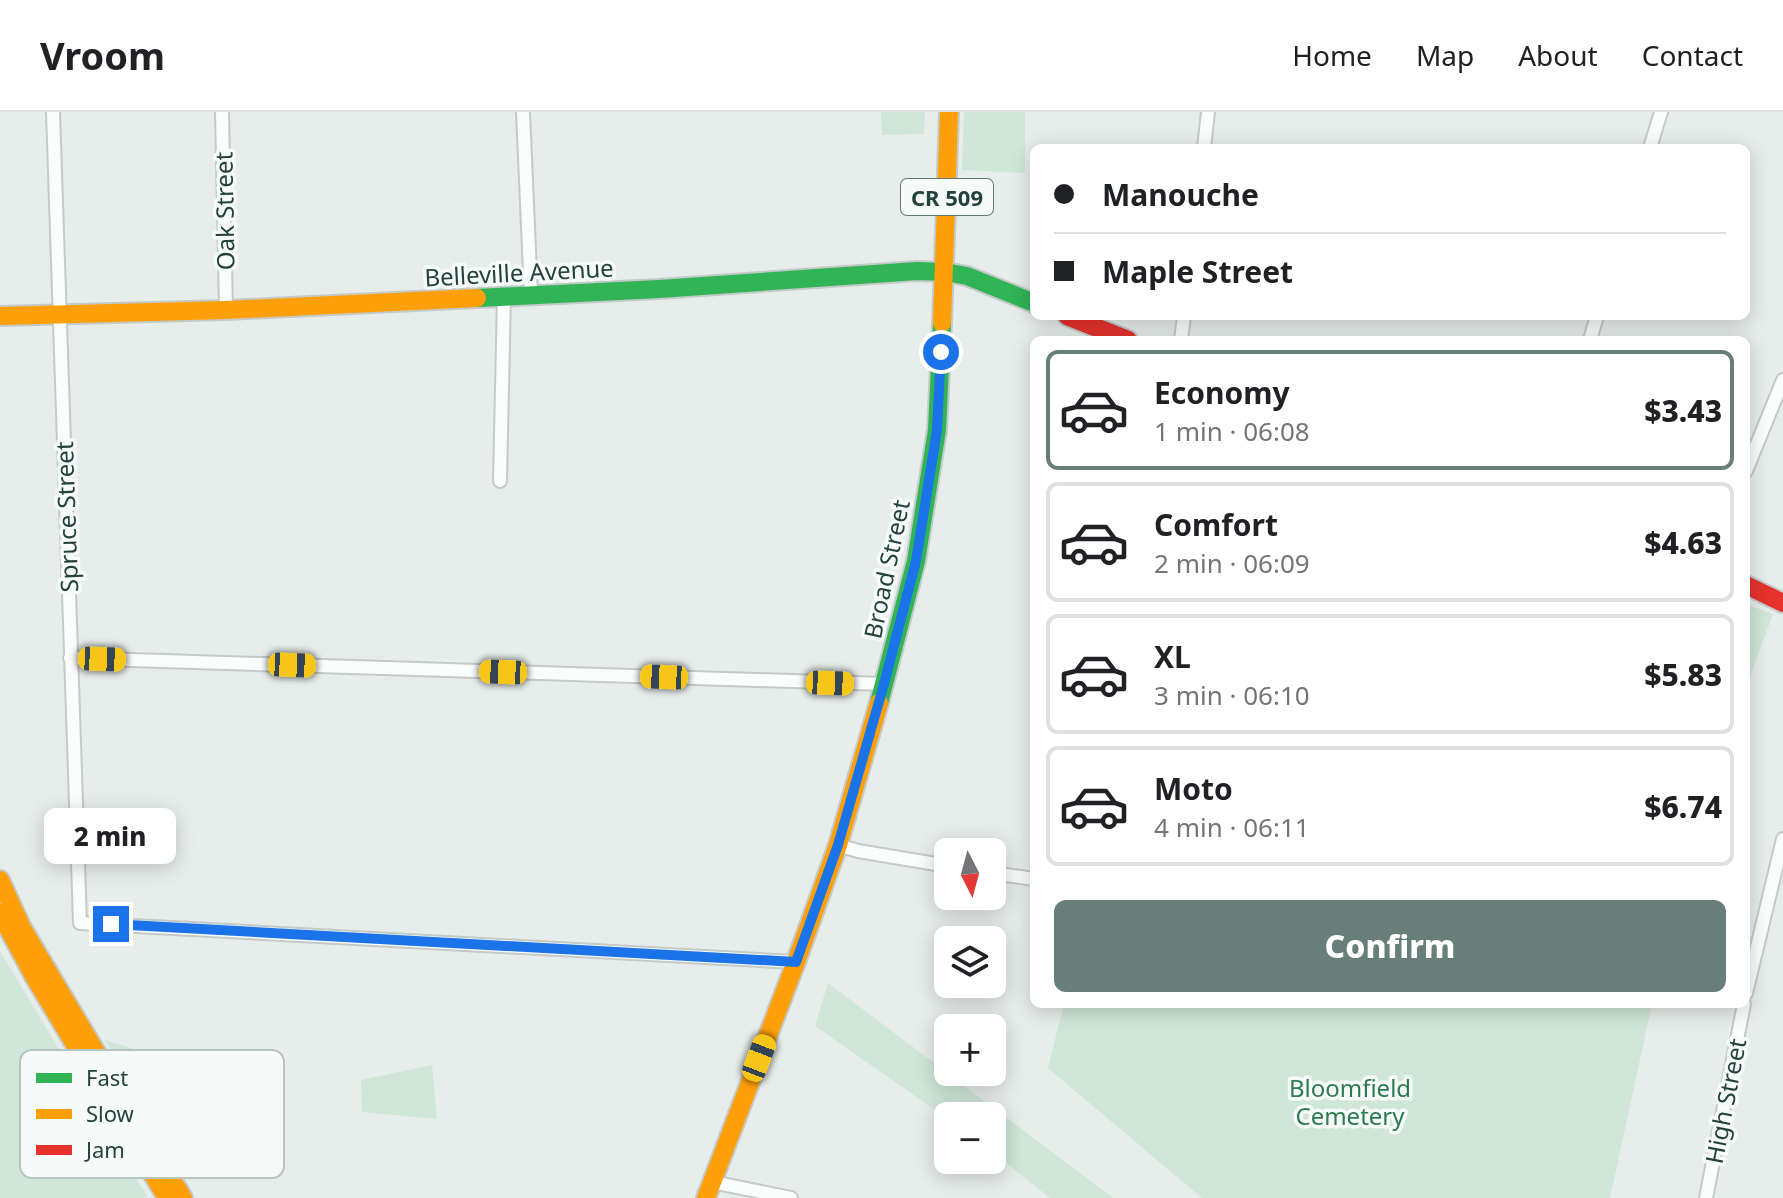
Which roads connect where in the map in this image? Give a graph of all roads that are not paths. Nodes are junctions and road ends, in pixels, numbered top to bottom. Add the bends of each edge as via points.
1 (53, 112) edge
2 (222, 112) edge
3 (523, 112) edge
4 (949, 112) edge
5 (1208, 112) edge
6 (1661, 112) edge
7 (1204, 144) edge
8 (1651, 144) edge
9 (945, 272) junction
10 (531, 295) junction
11 (504, 296) junction
12 (1030, 301) edge
13 (226, 310) junction
14 (59, 314) junction
15 (0, 316) edge
16 (1077, 320) edge
17 (1118, 336) edge
18 (1783, 380) edge
19 (1750, 461) edge
20 (500, 481) dead end
21 (1750, 587) edge
22 (1783, 603) edge
23 (70, 658) junction
24 (884, 684) junction
25 (1783, 839) edge
26 (838, 845) junction
27 (934, 864) edge
28 (1006, 875) edge
29 (1030, 878) edge
30 (0, 880) edge
31 (0, 913) edge
32 (796, 962) junction
33 (1750, 976) edge
34 (1743, 1008) edge
35 (78, 1050) edge
36 (95, 1050) edge
37 (155, 1178) edge
38 (171, 1178) edge
39 (709, 1190) edge
40 (167, 1198) edge
41 (183, 1198) edge
42 (791, 1198) edge
43 (1706, 1198) edge

1 - 14 street, Spruce Street
2 - 13 street, Oak Street
3 - 10 street
4 - 9 main road, Broad Street / CR 509
5 - 7 street
6 - 8 street
9 - 10 main road, Belleville Avenue
9 - 12 main road, Belleville Avenue
9 - 24 main road, Broad Street / CR 509 via 937,430 916,561
10 - 11 main road, Belleville Avenue
11 - 13 main road, Belleville Avenue
11 - 20 street
13 - 14 main road, Belleville Avenue
14 - 15 main road, Belleville Avenue
14 - 23 street, Spruce Street
16 - 17 main road
18 - 19 street
21 - 22 main road
23 - 24 street
23 - 32 street, Spruce Street via 80,923
24 - 26 main road, Broad Street / CR 509
25 - 33 street
26 - 27 street
26 - 32 main road, Broad Street / CR 509
28 - 29 street
30 - 36 main road via 22,928
31 - 35 main road
32 - 39 main road, Broad Street / CR 509
34 - 43 street, High Street
37 - 40 main road
38 - 41 main road
39 - 42 street

